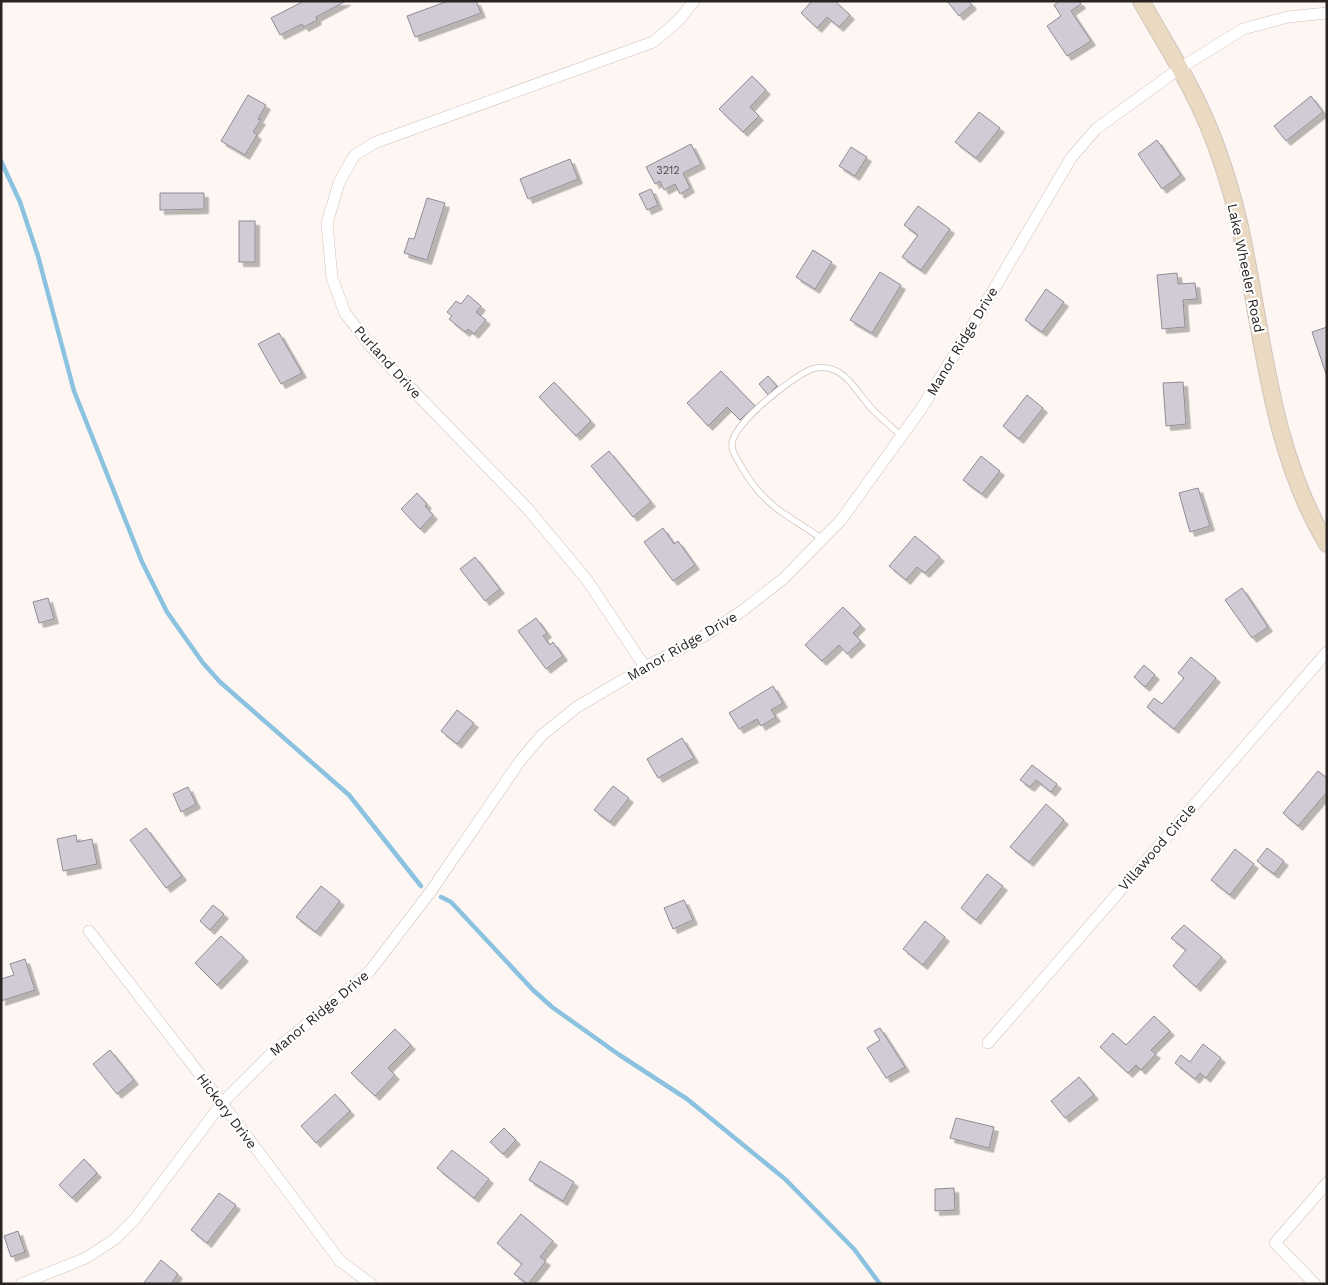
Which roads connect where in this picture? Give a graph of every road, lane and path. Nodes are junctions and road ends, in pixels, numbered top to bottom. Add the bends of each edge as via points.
1 (694, 1) edge
2 (1141, 1) edge
3 (1327, 13) edge
4 (1180, 68) junction
5 (901, 436) junction
6 (822, 539) junction
7 (1327, 544) edge
8 (1327, 652) edge
9 (645, 667) junction
10 (89, 931) dead end
11 (988, 1042) dead end
12 (222, 1103) junction
13 (1327, 1183) edge
14 (21, 1284) edge
15 (371, 1284) edge
16 (1315, 1284) edge

1 - 9 street, Purland Drive via 678,21 653,42 374,142 351,161 338,183 326,223 332,278 345,313 372,348 526,508 587,580
2 - 4 street, Lake Wheeler Road
3 - 4 street, Manor Ridge Drive via 1288,17 1244,29
4 - 5 street, Manor Ridge Drive via 1096,129 1071,158 972,327
4 - 7 street, Lake Wheeler Road via 1219,154 1238,217 1274,404 1287,454 1304,500
5 - 6 street, Manor Ridge Drive via 841,520
5 - 6 lane via 843,375 825,368 812,369 795,378 756,409 739,428 731,446 748,478 782,512
6 - 9 street, Manor Ridge Drive via 783,579 742,611 706,635
8 - 11 street, Villawood Circle
9 - 12 street, Manor Ridge Drive via 577,707 542,735 520,761 431,892 369,972 272,1053
10 - 12 street, Hickory Drive
12 - 14 street, Manor Ridge Drive via 136,1219 115,1239 86,1258
12 - 15 street, Hickory Drive via 340,1261
13 - 16 street via 1275,1243

